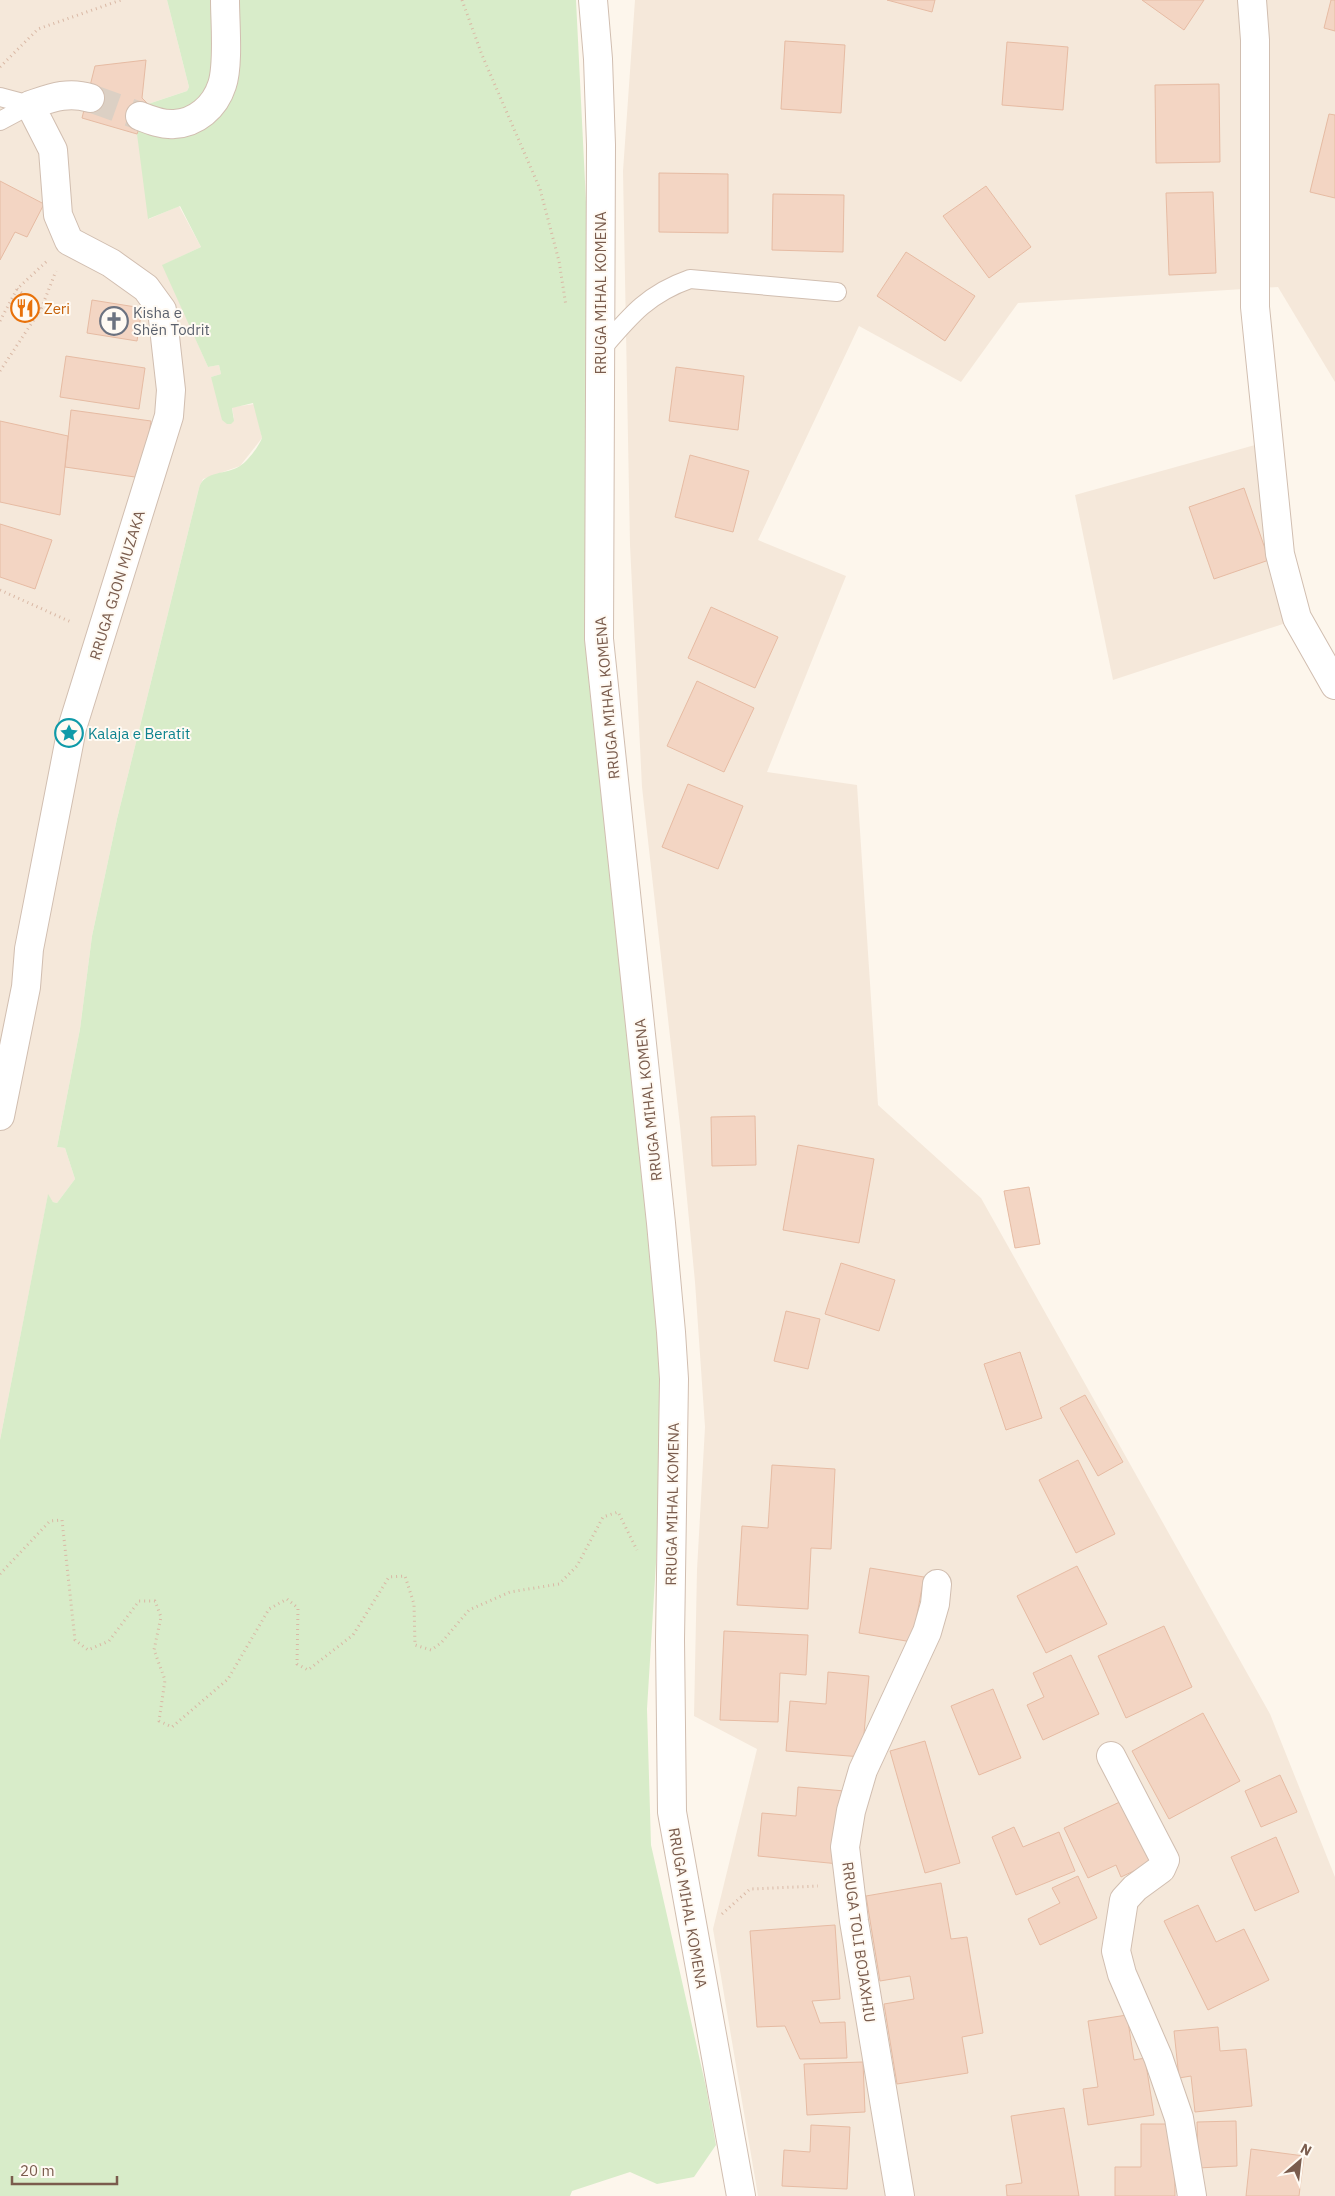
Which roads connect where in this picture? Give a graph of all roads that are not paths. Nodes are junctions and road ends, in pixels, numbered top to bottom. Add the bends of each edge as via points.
1 (225, 0) edge
2 (594, 0) edge
3 (1252, 0) edge
4 (0, 97) edge
5 (90, 98) tunnel mouth
6 (30, 105) junction
7 (140, 116) tunnel mouth
8 (0, 121) edge
9 (837, 292) dead end
10 (600, 351) junction
11 (1335, 685) edge
12 (0, 1116) edge
13 (936, 1584) dead end
14 (1111, 1756) dead end
15 (741, 2196) edge
16 (900, 2196) edge
17 (1192, 2196) edge

1 - 7 street via 224,69 216,99 203,114 188,122 173,124
2 - 10 street, RRUGA MIHAL KOMENA via 601,145
3 - 11 street via 1255,307 1280,554 1297,618
4 - 6 lane
5 - 6 street via 77,94 55,96
6 - 8 lane
6 - 12 street, RRUGA GJON MUZAKA via 53,150 58,215 69,241 111,263 146,288 162,310 171,390 169,416 72,728
9 - 10 lane via 690,279 661,292 637,309
10 - 15 street, RRUGA MIHAL KOMENA via 599,639 662,1223 674,1380 670,1640 672,1812
13 - 16 street, RRUGA TOLI BOJAXHIU via 936,1604 926,1632 863,1770 845,1846 848,1885
14 - 17 street via 1165,1860 1161,1870 1134,1888 1124,1900 1116,1952 1179,2118

